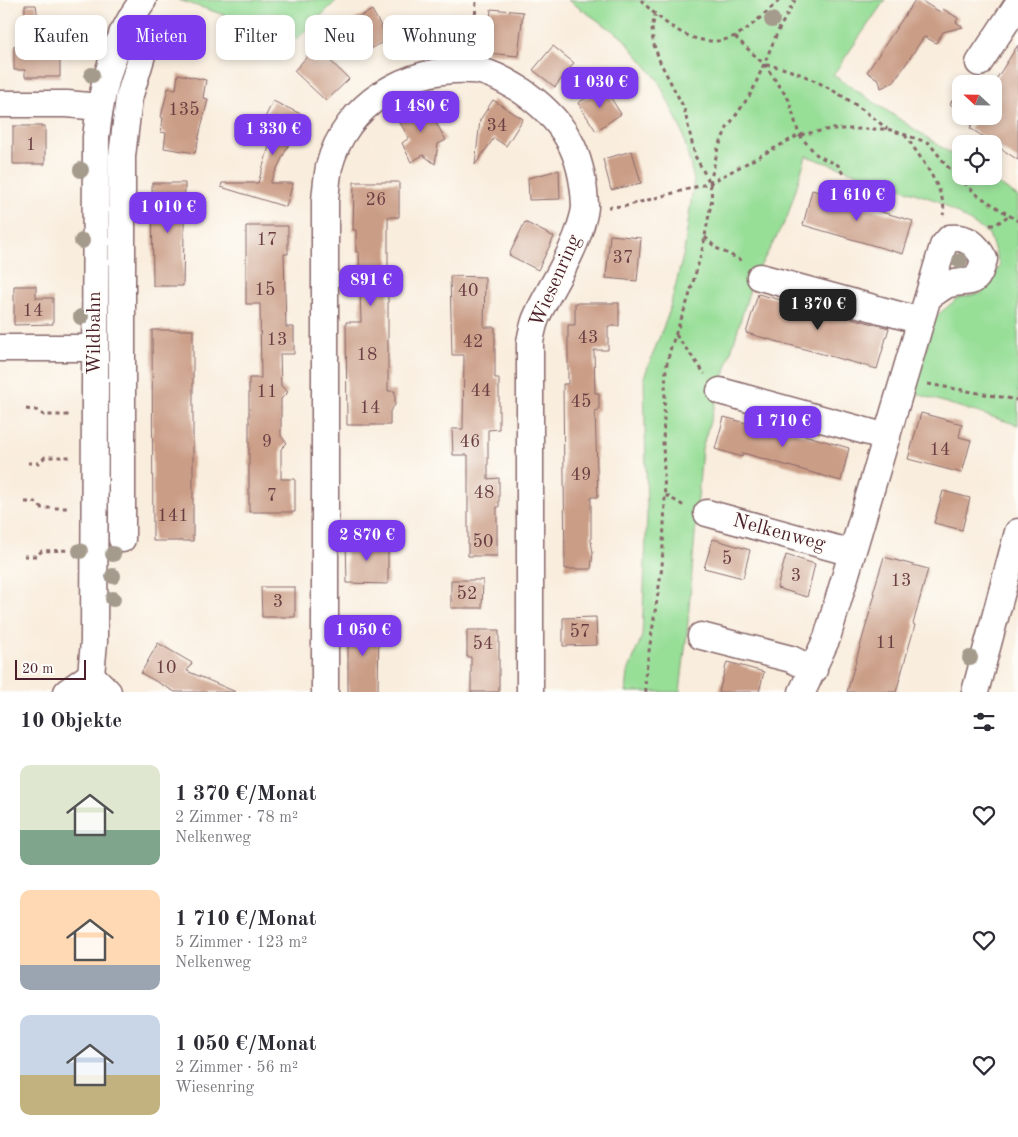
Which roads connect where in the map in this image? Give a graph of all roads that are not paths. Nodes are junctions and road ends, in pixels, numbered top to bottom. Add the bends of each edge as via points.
1 (143, 0) edge
2 (1018, 4) edge
3 (134, 15) edge
4 (117, 48) edge
5 (141, 60) edge
6 (979, 63) dead end
7 (0, 104) edge
8 (100, 107) junction
9 (121, 179) junction
10 (96, 180) junction
11 (760, 277) road end
12 (929, 296) dead end
13 (122, 317) junction
14 (95, 318) junction
15 (921, 321) junction
16 (0, 348) edge
17 (95, 348) junction
18 (720, 391) road end
19 (887, 437) junction
20 (95, 470) junction
21 (121, 470) junction
22 (706, 512) dead end
23 (1018, 532) edge
24 (122, 539) dead end
25 (852, 553) junction
26 (700, 636) dead end
27 (808, 681) edge
28 (100, 684) edge
29 (67, 692) edge
30 (325, 692) edge
31 (530, 692) edge
32 (975, 692) edge

1 - 3 street, Wildbahn
2 - 6 street
4 - 8 street, Wildbahn
5 - 9 street via 129,98
7 - 8 street
8 - 10 street, Wildbahn
9 - 10 street
9 - 13 street
10 - 14 street, Wildbahn
11 - 15 street
12 - 15 street, Nelkenweg
13 - 14 street
13 - 21 street
14 - 17 street, Wildbahn
15 - 19 street, Nelkenweg
16 - 17 street
17 - 20 street, Wildbahn
18 - 19 street
19 - 25 street, Nelkenweg
20 - 21 street
20 - 28 street, Wildbahn via 94,642
21 - 24 street
22 - 25 street, Nelkenweg
23 - 32 street
25 - 27 street, Nelkenweg via 827,638
26 - 27 street, Nelkenweg via 790,659
28 - 29 street
30 - 31 street, Wiesenring via 325,229 329,168 350,126 383,92 421,75 472,69 506,80 553,115 576,154 585,208 573,250 536,318 530,342

